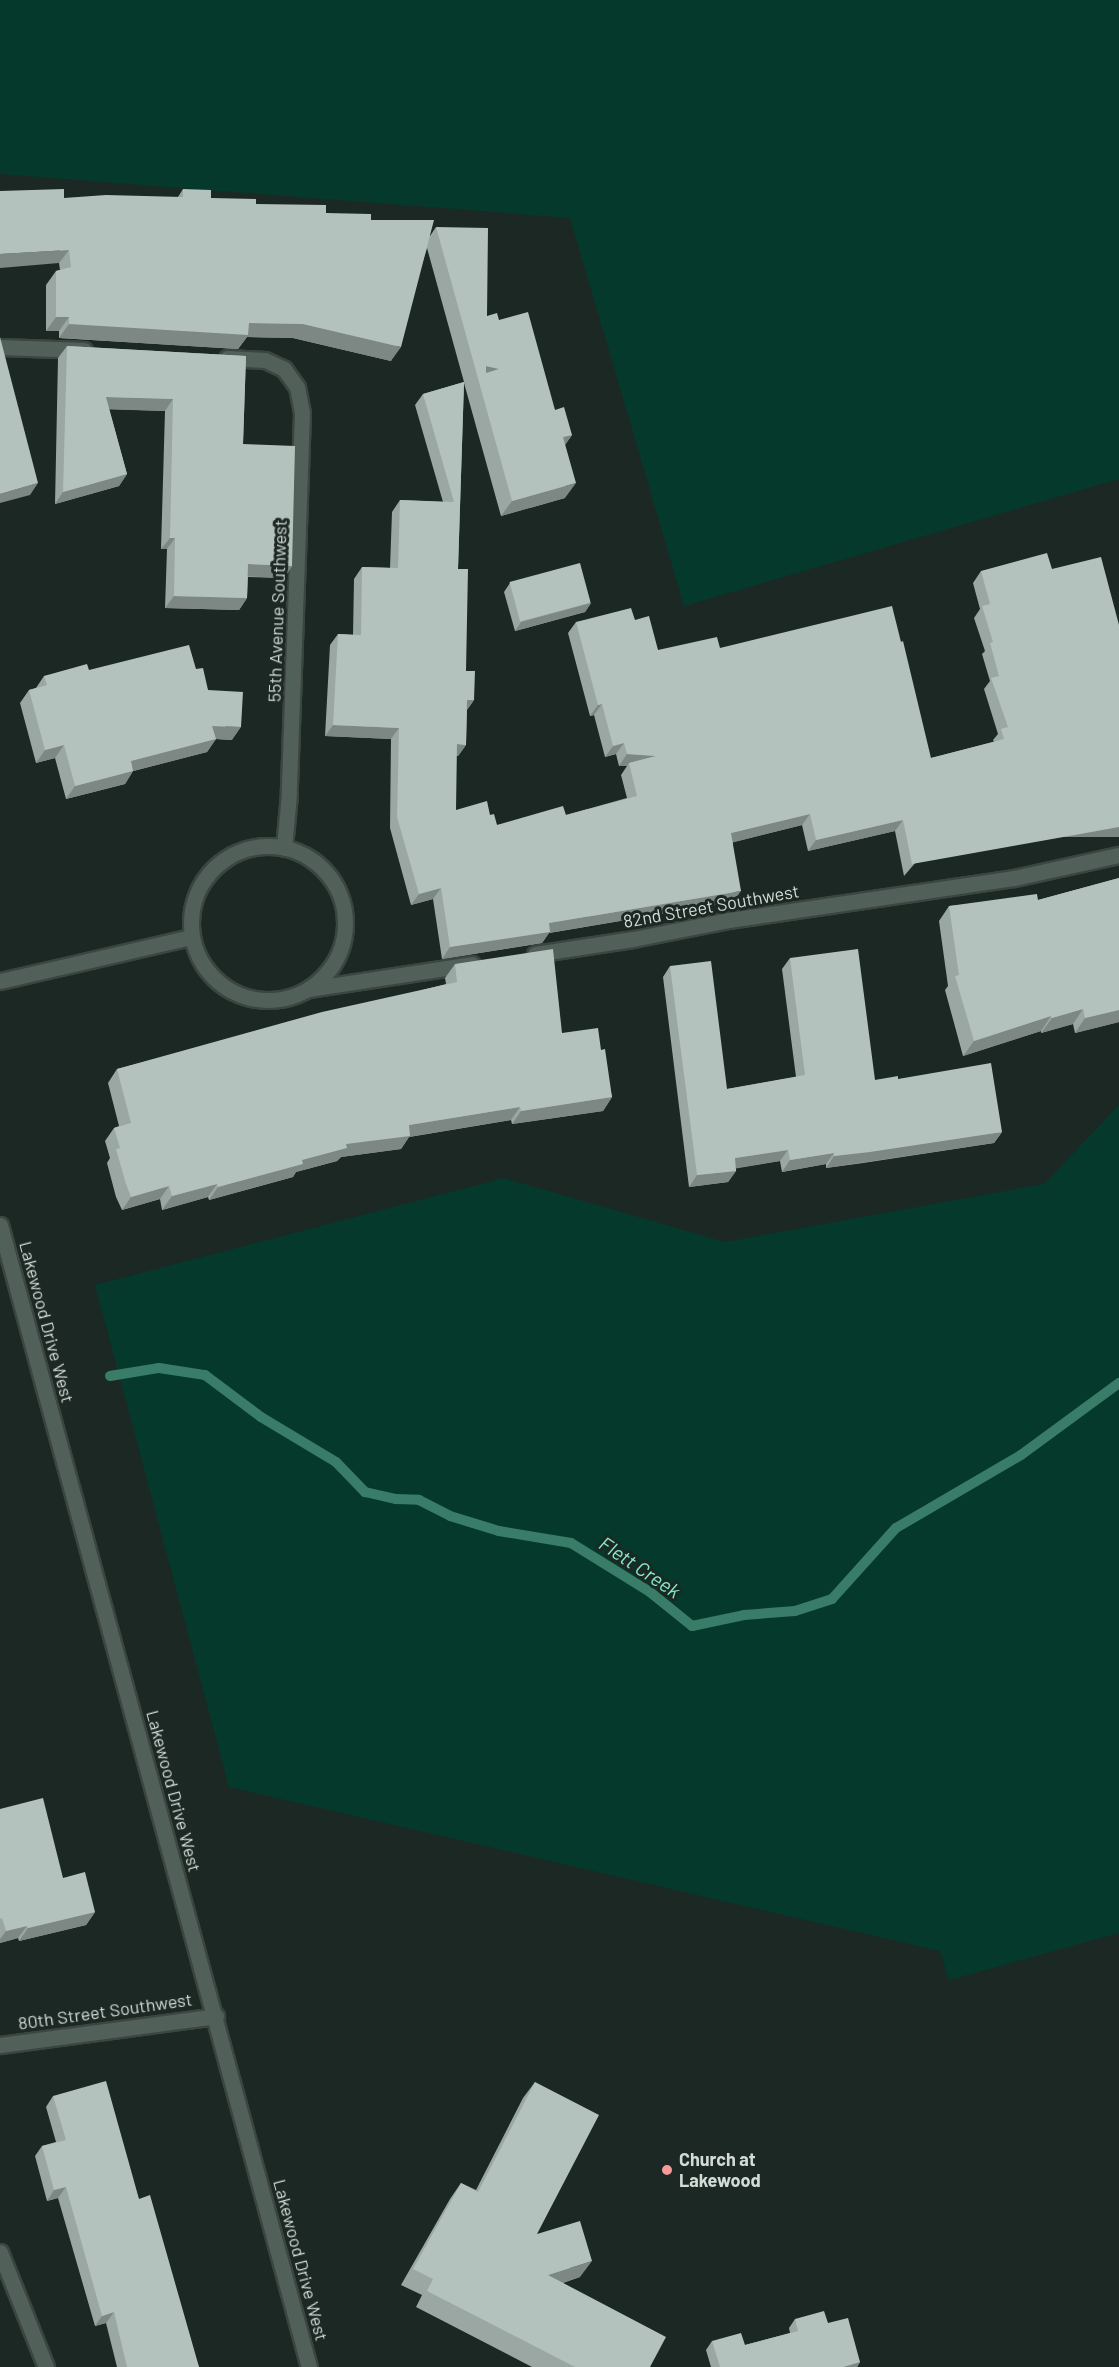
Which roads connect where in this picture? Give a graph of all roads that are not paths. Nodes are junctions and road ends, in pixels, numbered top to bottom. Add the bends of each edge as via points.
1 (0, 347) edge
2 (101, 351) edge
3 (206, 356) edge
4 (284, 848) junction
5 (1119, 855) edge
6 (191, 937) junction
7 (520, 957) edge
8 (486, 962) edge
9 (0, 981) edge
10 (309, 989) junction
11 (0, 1225) edge
12 (216, 2016) junction
13 (0, 2045) edge
14 (0, 2252) edge
15 (46, 2367) edge
16 (309, 2367) edge

1 - 2 street
3 - 4 street, 55th Avenue Southwest via 265,360 284,369 297,387 302,414
4 - 6 street via 260,846 237,852 217,865 200,886 192,911
4 - 10 street via 308,857 328,874 341,897 345,923 341,948 328,971
5 - 7 street, 82nd Street Southwest via 1014,878 729,920
6 - 9 street
6 - 10 street via 200,960 216,980 237,994 261,1000 286,998
8 - 10 street
11 - 12 street, Lakewood Drive West
12 - 13 street, 80th Street Southwest
12 - 16 street, Lakewood Drive West
14 - 15 street

